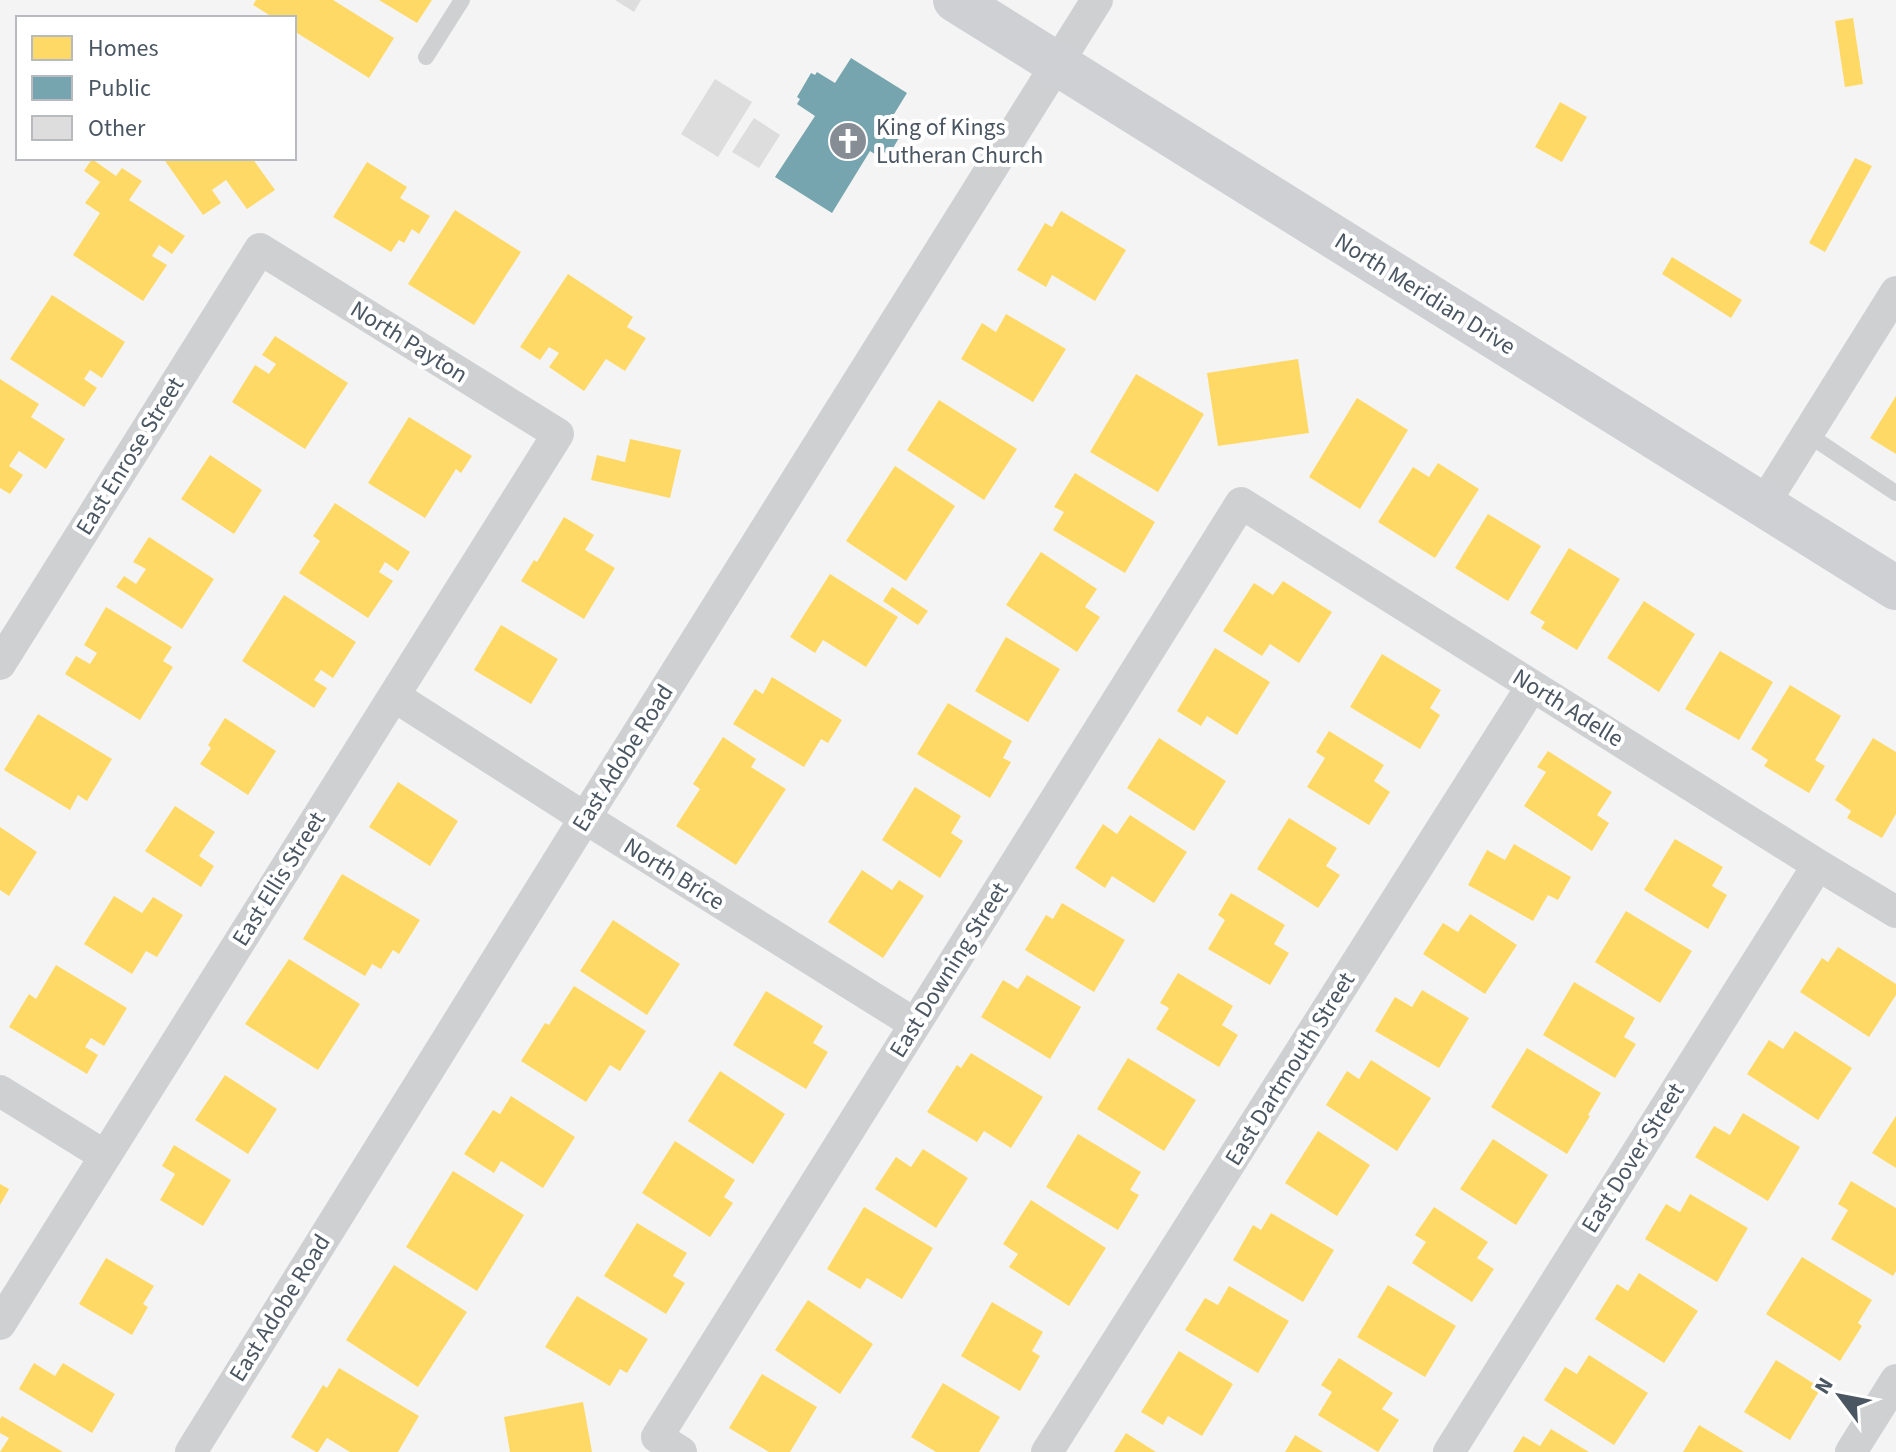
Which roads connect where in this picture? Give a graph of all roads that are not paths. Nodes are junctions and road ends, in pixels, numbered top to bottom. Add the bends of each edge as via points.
1 (462, 0) edge
2 (955, 0) edge
3 (1097, 0) edge
4 (426, 57) dead end
5 (1057, 65) junction
6 (260, 249) joint
7 (1896, 292) edge
8 (558, 434) joint
9 (1807, 434) junction
10 (1896, 493) edge
11 (1241, 503) joint
12 (1763, 505) junction
13 (1896, 588) edge
14 (0, 664) edge
15 (1532, 686) junction
16 (394, 696) junction
17 (585, 818) junction
18 (1818, 865) junction
19 (1896, 912) edge
20 (915, 1024) junction
21 (0, 1091) edge
22 (105, 1156) junction
23 (0, 1324) edge
24 (1896, 1380) edge
25 (669, 1444) edge
26 (191, 1452) edge
27 (1047, 1452) edge
28 (1449, 1452) edge
29 (1851, 1452) edge

1 - 4 lane
2 - 5 street, North Meridian Drive
3 - 5 street, East Adobe Road
5 - 12 street, North Meridian Drive
5 - 17 street, East Adobe Road
6 - 8 street, North Payton
6 - 14 street, East Enrose Street
7 - 9 street
8 - 16 street, East Ellis Street
9 - 10 lane
9 - 12 street
11 - 15 street, North Adelle
11 - 20 street, East Downing Street
12 - 13 street, North Meridian Drive
15 - 18 street, North Adelle
15 - 27 street, East Dartmouth Street
16 - 17 street, North Brice
16 - 22 street, East Ellis Street
17 - 20 street, North Brice
17 - 26 street, East Adobe Road
18 - 19 street, North Adelle
18 - 28 street, East Dover Street
20 - 25 street, East Downing Street
21 - 22 street
22 - 23 street, East Ellis Street
24 - 29 street

